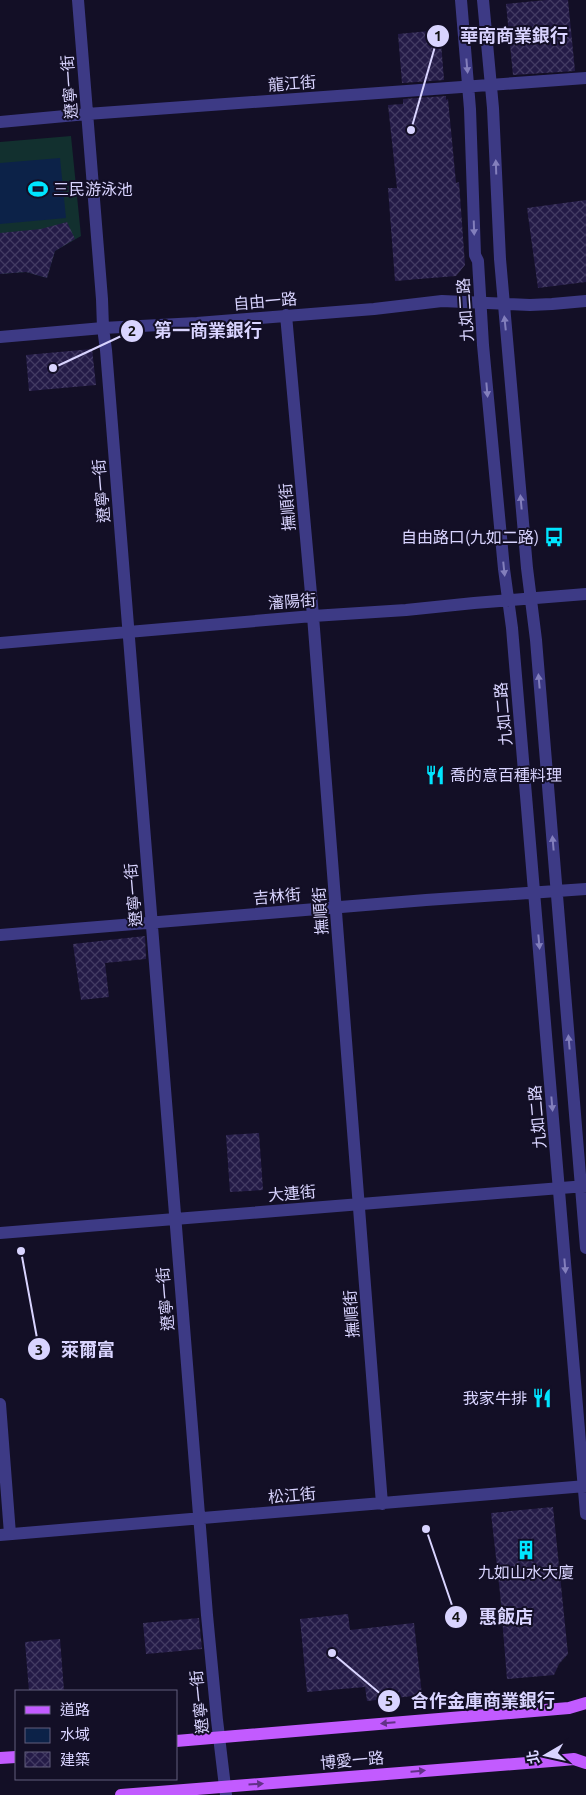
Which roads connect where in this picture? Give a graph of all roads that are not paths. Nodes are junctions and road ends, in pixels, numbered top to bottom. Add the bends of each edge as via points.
1 (78, 0) edge
2 (461, 0) edge
3 (483, 0) edge
4 (586, 78) edge
5 (491, 85) junction
6 (468, 87) junction
7 (87, 114) junction
8 (0, 122) edge
9 (586, 301) edge
10 (480, 303) junction
11 (503, 303) junction
12 (286, 315) junction
13 (103, 328) junction
14 (0, 337) edge
15 (586, 594) edge
16 (531, 598) junction
17 (508, 600) junction
18 (313, 616) junction
19 (128, 631) junction
20 (0, 643) edge
21 (586, 889) edge
22 (557, 892) junction
23 (535, 893) junction
24 (336, 908) junction
25 (151, 923) junction
26 (0, 935) edge
27 (583, 1186) edge
28 (559, 1188) junction
29 (359, 1204) junction
30 (175, 1218) junction
31 (0, 1233) edge
32 (586, 1248) edge
33 (0, 1404) edge
34 (585, 1486) edge
35 (382, 1504) junction
36 (586, 1514) edge
37 (199, 1519) junction
38 (5, 1535) edge
39 (586, 1703) edge
40 (219, 1738) junction
41 (178, 1741) edge
42 (15, 1757) edge
43 (0, 1758) edge
44 (586, 1763) edge
45 (226, 1791) edge
46 (121, 1795) edge

1 - 7 street, 遼寧一街
2 -> 6 street, 九如二路
3 - 5 street
4 - 5 street, 龍江街
5 - 6 street, 龍江街
11 -> 5 street
6 - 7 street, 龍江街
6 -> 10 street, 九如二路
7 - 8 street, 龍江街
7 - 13 street, 遼寧一街
9 - 11 street, 自由一路
10 - 11 street, 自由一路
10 - 12 street, 自由一路 via 442,301
10 -> 17 street, 九如二路
16 -> 11 street
12 - 13 street, 自由一路
12 - 18 street, 撫順街
13 - 14 street, 自由一路
13 - 19 street, 遼寧一街
15 - 16 street, 瀋陽街
16 - 17 street, 瀋陽街
22 -> 16 street
17 - 18 street, 瀋陽街
17 - 23 street, 九如二路
18 - 19 street, 瀋陽街
18 - 24 street, 撫順街
19 - 20 street, 瀋陽街
19 - 25 street, 遼寧一街
21 - 22 street, 吉林街
22 - 23 street, 吉林街
27 -> 22 street
23 - 24 street, 吉林街
23 -> 28 street, 九如二路
24 - 25 street, 吉林街
24 - 29 street, 撫順街
25 - 26 street, 吉林街
25 - 30 street, 遼寧一街
27 - 28 street, 大連街
27 - 32 street
28 - 29 street, 大連街
28 -> 34 street, 九如二路
29 - 30 street, 大連街
29 - 35 street, 撫順街
30 - 31 street, 大連街
30 - 37 street, 遼寧一街
33 - 38 street
34 - 35 street, 松江街
34 - 36 street, 九如二路
35 - 37 street, 松江街
37 - 38 street, 松江街
37 - 40 street, 遼寧一街
39 -> 40 main road, 博愛一路 via 558,1709
40 - 41 main road, 博愛一路
40 - 45 street, 遼寧一街
42 - 43 main road
45 -> 44 main road, 博愛一路 via 564,1760
45 - 46 main road, 博愛一路

